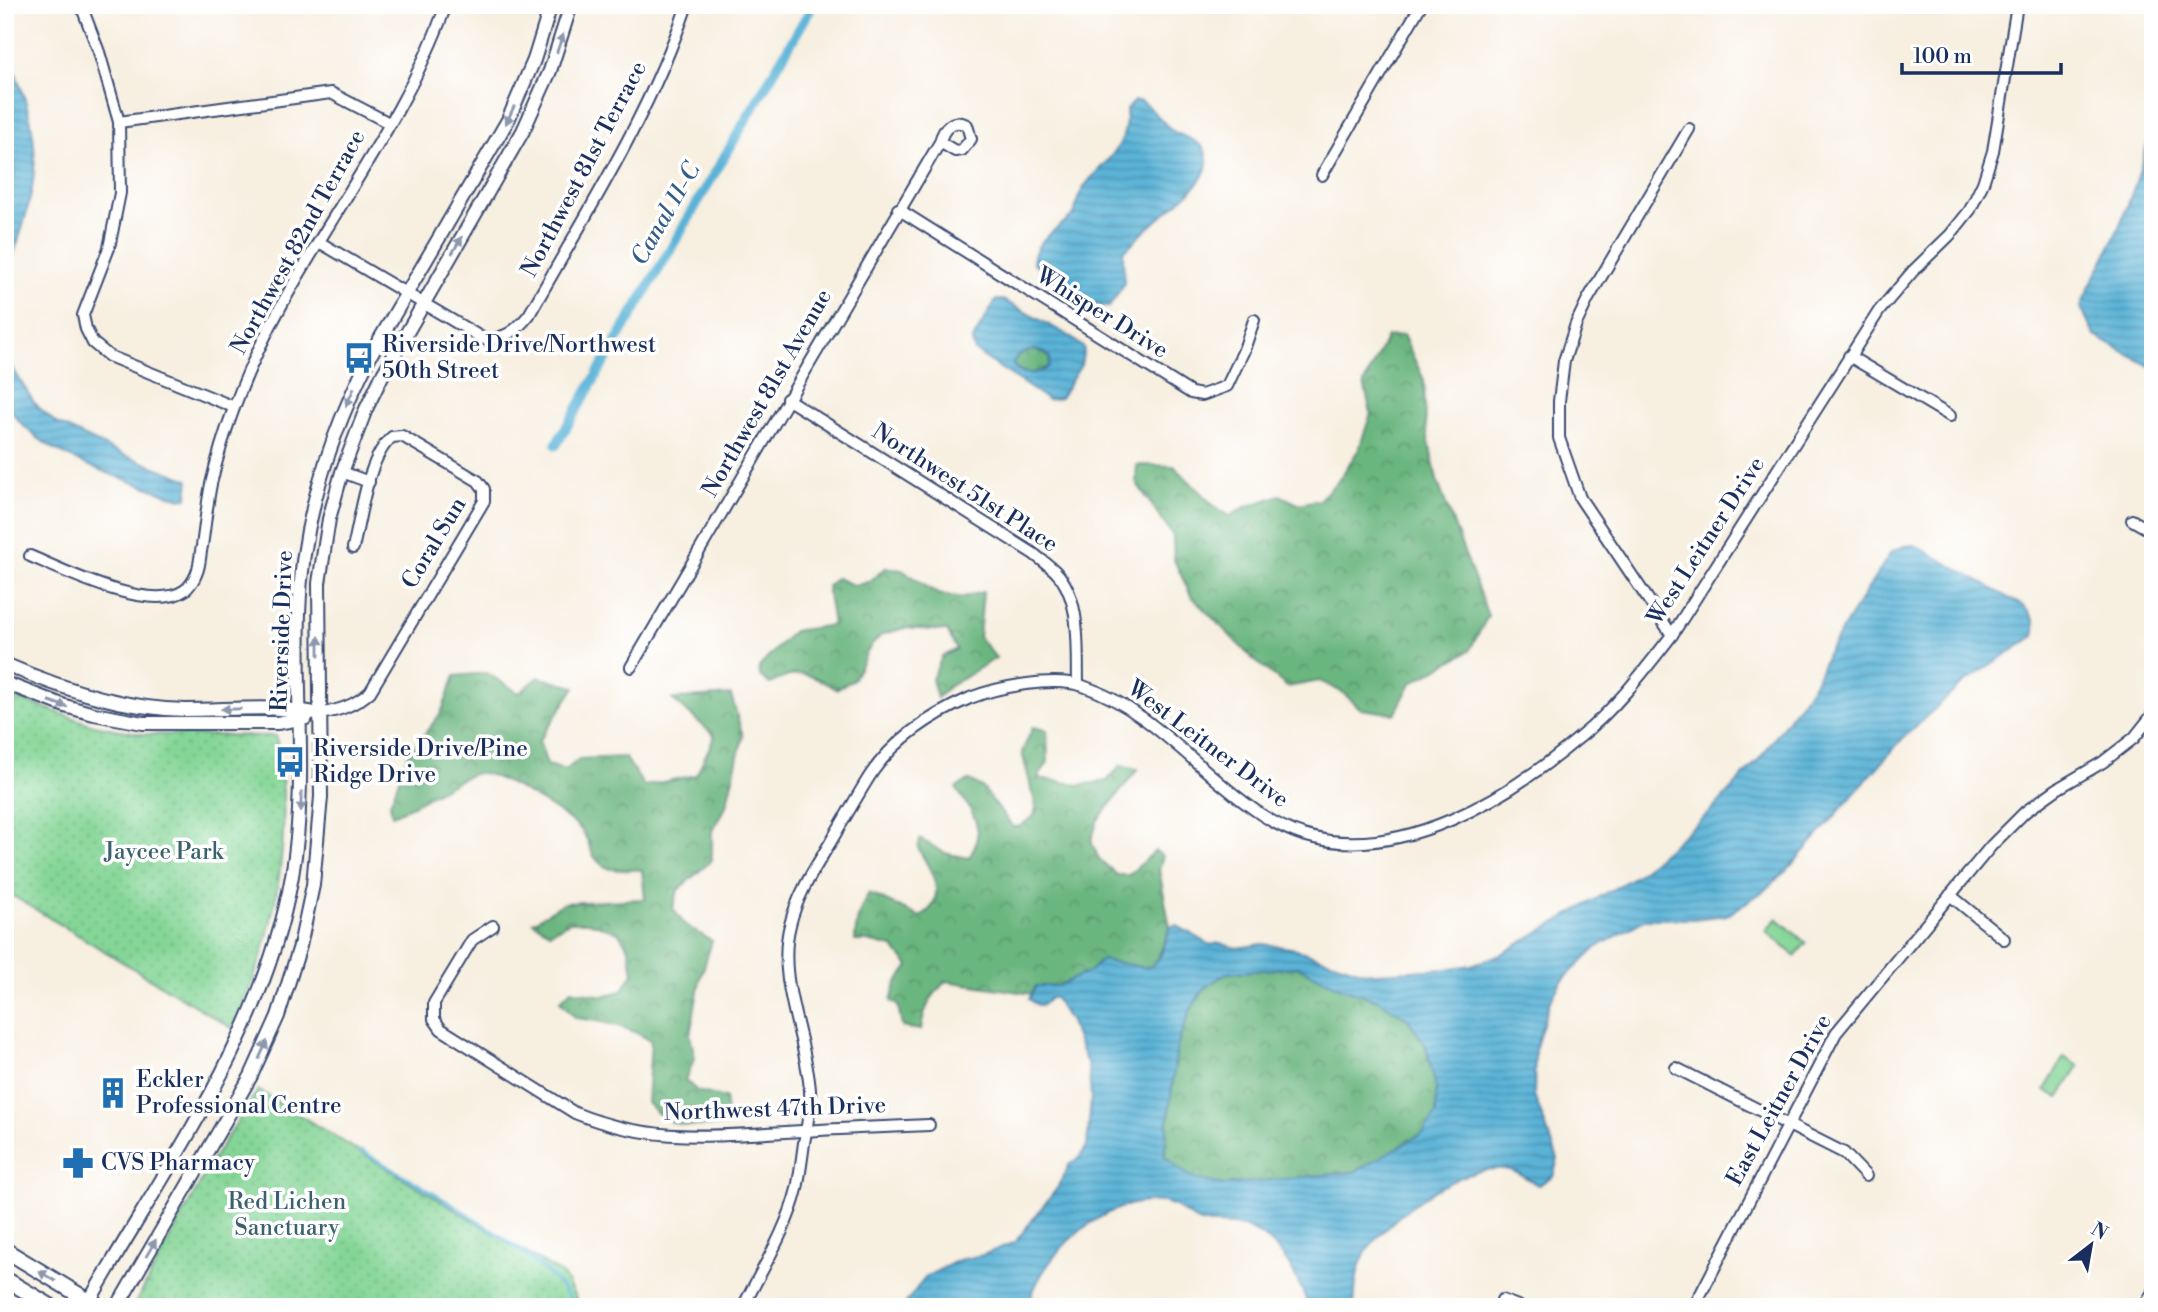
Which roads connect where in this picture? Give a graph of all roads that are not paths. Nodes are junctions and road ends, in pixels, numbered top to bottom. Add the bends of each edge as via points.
1 (81, 5) edge
2 (446, 5) edge
3 (551, 5) edge
4 (571, 5) edge
5 (687, 5) edge
6 (1421, 5) edge
7 (2017, 5) edge
8 (119, 122) junction
9 (389, 123) junction
10 (1689, 129) dead end
11 (940, 142) dead end
12 (1322, 175) dead end
13 (898, 209) junction
14 (319, 242) junction
15 (406, 294) junction
16 (423, 304) junction
17 (1254, 320) dead end
18 (1849, 356) junction
19 (787, 400) junction
20 (234, 407) junction
21 (1950, 415) dead end
22 (342, 472) junction
23 (369, 482) junction
24 (2132, 520) dead end
25 (2153, 532) edge
26 (353, 548) dead end
27 (30, 555) dead end
28 (1672, 635) junction
29 (5, 664) edge
30 (631, 667) dead end
31 (5, 683) edge
32 (1078, 684) junction
33 (320, 714) junction
34 (2153, 714) edge
35 (300, 715) junction
36 (1950, 895) junction
37 (493, 926) dead end
38 (2004, 939) dead end
39 (1676, 1068) dead end
40 (1787, 1124) junction
41 (929, 1125) dead end
42 (807, 1131) junction
43 (1866, 1176) dead end
44 (5, 1250) edge
45 (5, 1279) edge
46 (2153, 1292) edge
47 (1502, 1300) dead end
48 (92, 1305) edge
49 (52, 1307) edge
50 (117, 1307) edge
51 (743, 1307) edge
52 (1520, 1307) edge
53 (1694, 1307) edge
54 (2144, 1307) edge

1 - 8 street
2 - 9 street, Northwest 82nd Terrace via 420,67
3 -> 15 street, Riverside Drive via 534,61 508,120
16 -> 4 street, Riverside Drive via 523,131 550,71
5 - 16 street, Northwest 81st Terrace via 642,117 529,315 500,339 484,339
6 - 12 street
7 - 18 street, West Leitner Drive via 1993,151 1979,192 1950,235 1892,296
8 - 9 street via 331,93
8 - 20 street via 120,192 109,248 83,315 86,329 93,343 109,356
9 - 14 street, Northwest 82nd Terrace
10 - 28 street via 1588,299 1564,361 1559,401 1559,439 1580,498
11 - 13 street, Northwest 81st Avenue
13 - 17 street, Whisper Drive via 1191,393 1202,396 1227,386
13 - 19 street, Northwest 81st Avenue
14 - 15 street
14 - 20 street, Northwest 82nd Terrace via 264,340
15 - 16 street
15 -> 35 street, Riverside Drive via 351,393 319,481 301,574
16 - 22 street, Riverside Drive via 366,409
18 - 21 street
18 - 28 street, West Leitner Drive
19 - 30 street, Northwest 81st Avenue
19 - 32 street, Northwest 51st Place via 1034,554 1057,573 1074,615
20 - 27 street, Northwest 82nd Terrace via 212,482 197,572 188,588 171,597 146,597 108,588
22 - 23 street
33 -> 22 street, Riverside Drive via 319,583
23 - 26 street, Coral Sun
23 - 33 street, Coral Sun via 385,443 402,436 478,481 484,501 370,692 344,709
24 - 25 street
28 - 32 street, West Leitner Drive via 1630,689 1582,736 1524,780 1462,814 1413,834 1375,842 1303,835 1273,821 1243,802 1147,722 1114,699
35 -> 29 street via 132,705 46,682
31 -> 35 street via 65,706 143,723 277,723
32 - 42 street, West Leitner Drive via 1017,685 939,711 905,737 872,772 807,882 790,922 785,951 810,1093
33 - 35 street
50 -> 33 street, Riverside Drive via 251,1076 278,1016 313,885 321,797
34 - 36 street, East Leitner Drive via 2134,738 2103,762 2025,812
35 -> 48 street, Riverside Drive via 302,797 279,940 256,1003 217,1083
36 - 38 street
36 - 40 street, East Leitner Drive via 1836,1033
37 - 42 street, Northwest 47th Drive via 472,940 434,1003 434,1019 440,1029 575,1113 599,1123 680,1137
39 - 40 street
40 - 43 street via 1844,1153
40 - 53 street, East Leitner Drive
41 - 42 street, Northwest 47th Drive
42 - 51 street, West Leitner Drive via 787,1220
48 -> 44 main road
45 - 49 main road
46 - 54 street
47 - 52 street

